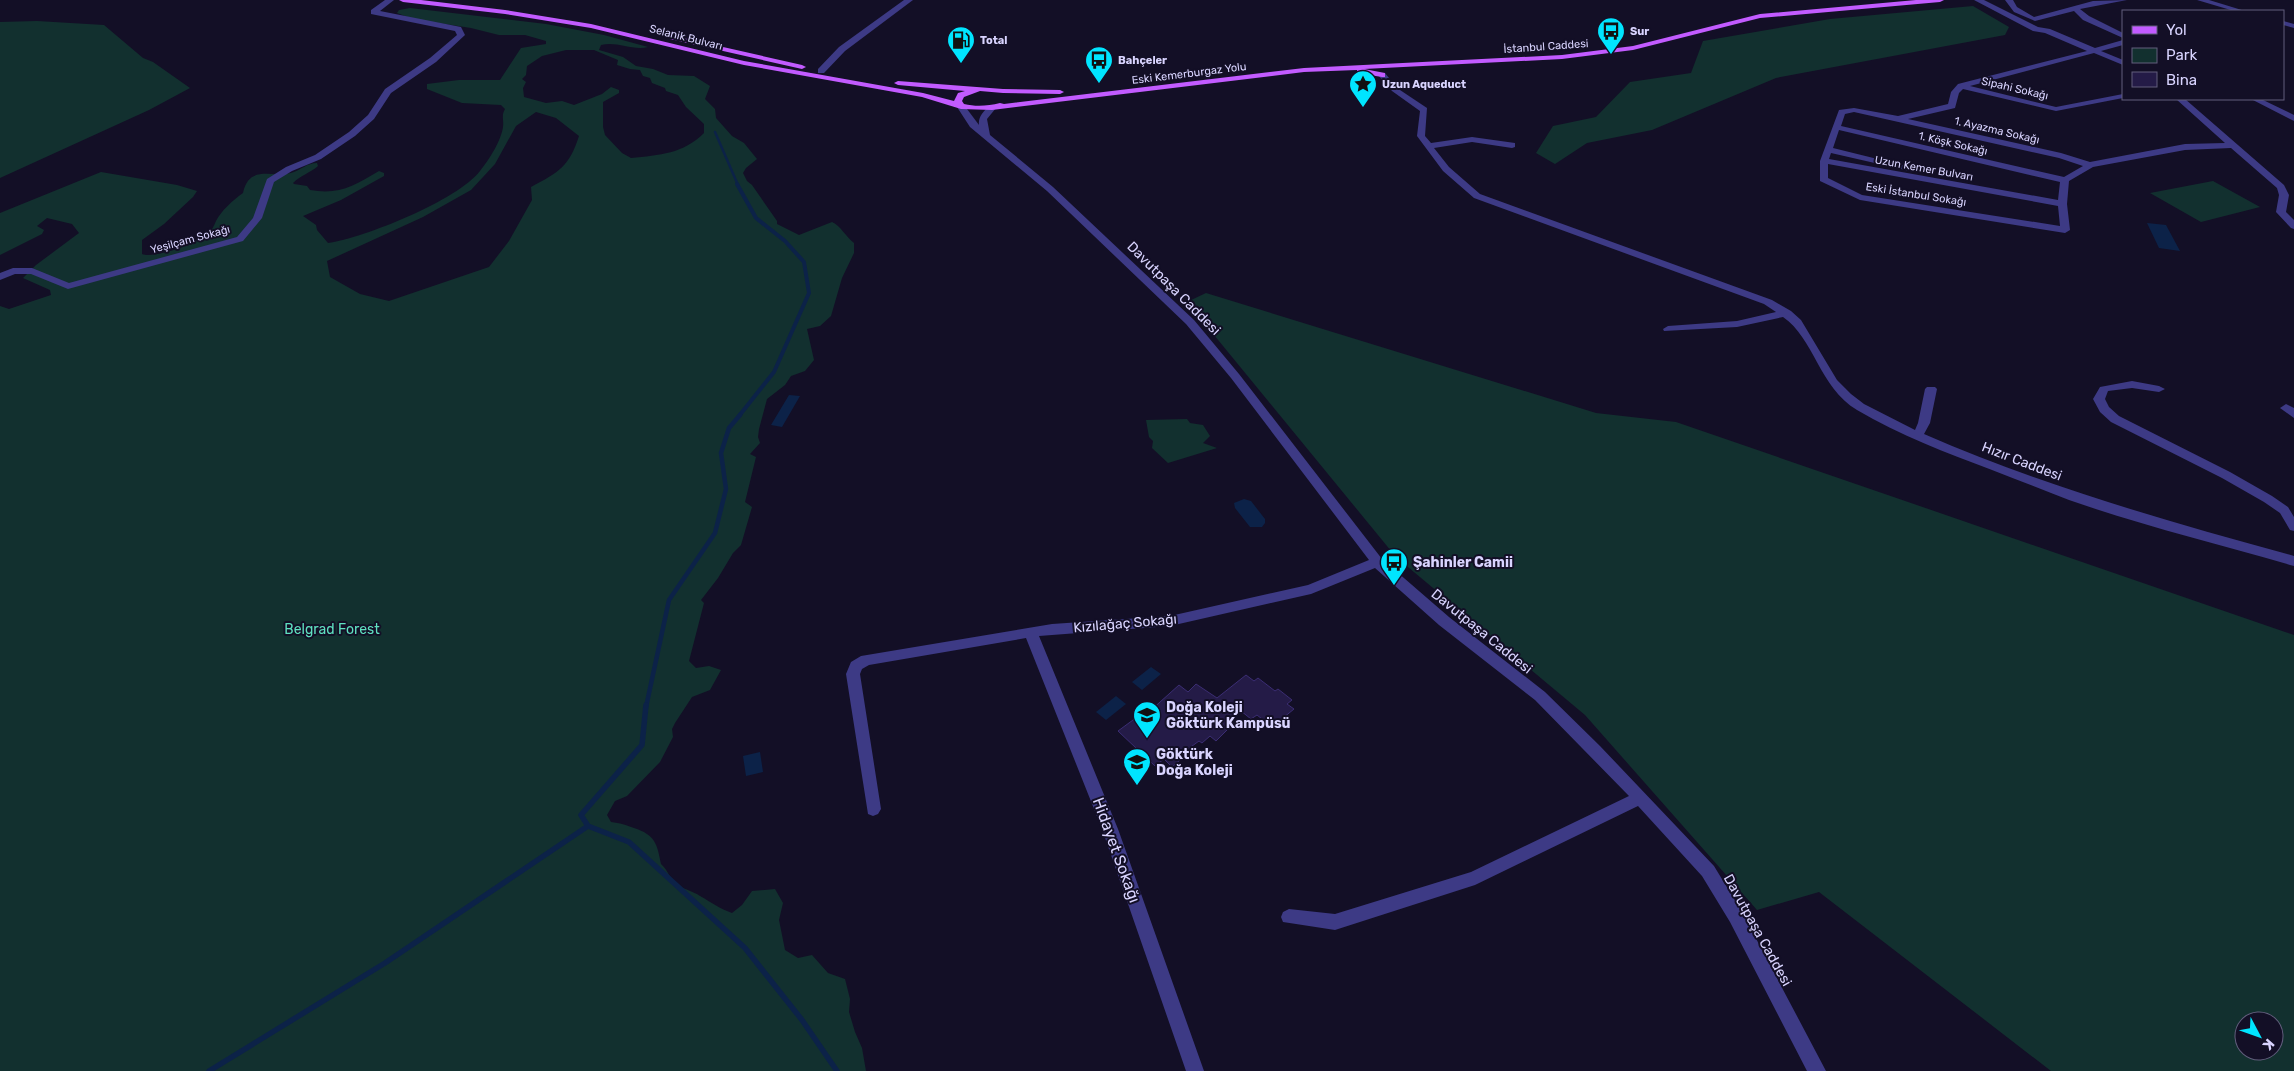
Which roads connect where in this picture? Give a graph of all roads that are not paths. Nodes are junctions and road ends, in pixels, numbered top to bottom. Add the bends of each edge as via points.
1 (390, 0) edge
2 (403, 0) edge
3 (456, 0) edge
4 (909, 0) edge
5 (1880, 0) edge
6 (1940, 0) edge
7 (1978, 0) edge
8 (2009, 0) edge
9 (2123, 0) edge
10 (2201, 0) edge
11 (2074, 7) junction
12 (2237, 10) edge
13 (1769, 13) junction
14 (2035, 19) junction
15 (2047, 31) junction
16 (2122, 36) edge
17 (2122, 42) edge
18 (2093, 50) junction
19 (1376, 62) junction
20 (2122, 63) edge
21 (1388, 65) junction
22 (1304, 70) junction
23 (821, 72) junction
24 (1382, 75) junction
25 (1961, 86) junction
26 (973, 89) junction
27 (1003, 91) junction
28 (2122, 96) edge
29 (2181, 100) edge
30 (2257, 100) edge
31 (961, 107) junction
32 (992, 108) junction
33 (2294, 118) edge
34 (1898, 119) junction
35 (1836, 127) junction
36 (986, 134) junction
37 (1512, 144) dead end
38 (2234, 145) junction
39 (1431, 146) junction
40 (1828, 150) junction
41 (1824, 161) junction
42 (2090, 165) junction
43 (2065, 180) junction
44 (2289, 195) edge
45 (2021, 196) junction
46 (2062, 204) junction
47 (2294, 226) edge
48 (0, 277) edge
49 (1787, 313) junction
50 (1668, 329) dead end
51 (1931, 389) dead end
52 (2159, 389) dead end
53 (1918, 435) junction
54 (2294, 527) edge
55 (2294, 561) edge
56 (1377, 562) junction
57 (1030, 632) junction
58 (1640, 798) junction
59 (872, 809) dead end
60 (1289, 918) dead end
61 (1195, 1071) edge
62 (1817, 1071) edge

1 - 48 street, Yeşilçam Sokağı via 374,12 458,29 461,35 433,60 388,91 370,117 352,134 318,157 270,181 262,214 240,239 68,286 32,271 13,271
2 - 31 main road, Selanik Bulvarı via 591,26 744,64 915,94
3 - 23 main road, Selanik Bulvarı via 534,9 624,25
4 - 23 street via 842,50
5 - 13 main road, İstanbul Caddesi
6 - 13 main road, İstanbul Caddesi
7 - 15 street via 2036,29
8 - 14 street via 2018,11
9 - 11 street
10 - 12 street
11 - 14 street
11 - 16 street via 2086,18
13 - 19 main road, İstanbul Caddesi via 1714,23 1630,45 1576,53
13 - 21 main road, İstanbul Caddesi via 1633,48 1601,53
14 - 15 street via 2047,25
15 - 18 street
17 - 18 street
18 - 20 street
18 - 25 street
19 - 21 main road, Eski Kemerburgaz Yolu
19 - 22 main road, Eski Kemerburgaz Yolu
19 - 24 main road
19 - 27 main road, Eski Kemerburgaz Yolu via 1315,63 1057,92
21 - 24 main road
22 - 24 main road via 1361,71
22 - 32 main road, Eski Kemerburgaz Yolu
23 - 26 main road, Selanik Bulvarı
24 - 39 street via 1391,88 1424,110 1421,136
25 - 28 street, Sipahi Sokağı via 2056,109
25 - 34 street via 1955,92 1952,106
26 - 27 main road, Eski Kemerburgaz Yolu
26 - 31 main road via 959,98
27 - 32 main road via 1006,98
29 - 38 street
30 - 33 street
31 - 32 main road, Selanik Bulvarı
31 - 36 street, Davutpaşa Caddesi via 973,125
32 - 36 street via 982,116
34 - 35 street via 1854,110 1842,112
34 - 42 street, 1. Ayazma Sokağı
35 - 40 street
35 - 43 street, 1. Köşk Sokağı
36 - 56 street, Davutpaşa Caddesi via 1082,218 1190,322 1236,376
37 - 39 street via 1486,139
38 - 42 street via 2185,147
38 - 44 street
39 - 49 street via 1446,169 1477,196 1744,292
40 - 41 street
40 - 45 street, Uzun Kemer Bulvarı
41 - 45 street, Uzun Kemer Bulvarı
41 - 46 street, Eski İstanbul Sokağı via 1824,179 1860,197 2065,230
42 - 43 street
43 - 46 street, Eski İstanbul Sokağı
44 - 47 street via 2281,212
45 - 46 street, Uzun Kemer Bulvarı
49 - 50 street via 1737,324
49 - 53 street, Hızır Caddesi via 1797,322 1833,382 1847,396 1860,407
51 - 53 street via 1924,423
52 - 54 street via 2122,384 2104,388 2099,399 2115,419 2226,475 2284,510
53 - 55 street, Hızır Caddesi via 2130,515
56 - 57 street, Kızılağaç Sokağı via 1311,589 1170,621
56 - 58 street, Davutpaşa Caddesi via 1444,621 1540,696
57 - 59 street, Kızılağaç Sokağı via 866,660 856,666 853,674
57 - 61 street, Hidayet Sokağı via 1110,829
58 - 60 street via 1475,878 1335,922
58 - 62 street, Davutpaşa Caddesi via 1708,871

